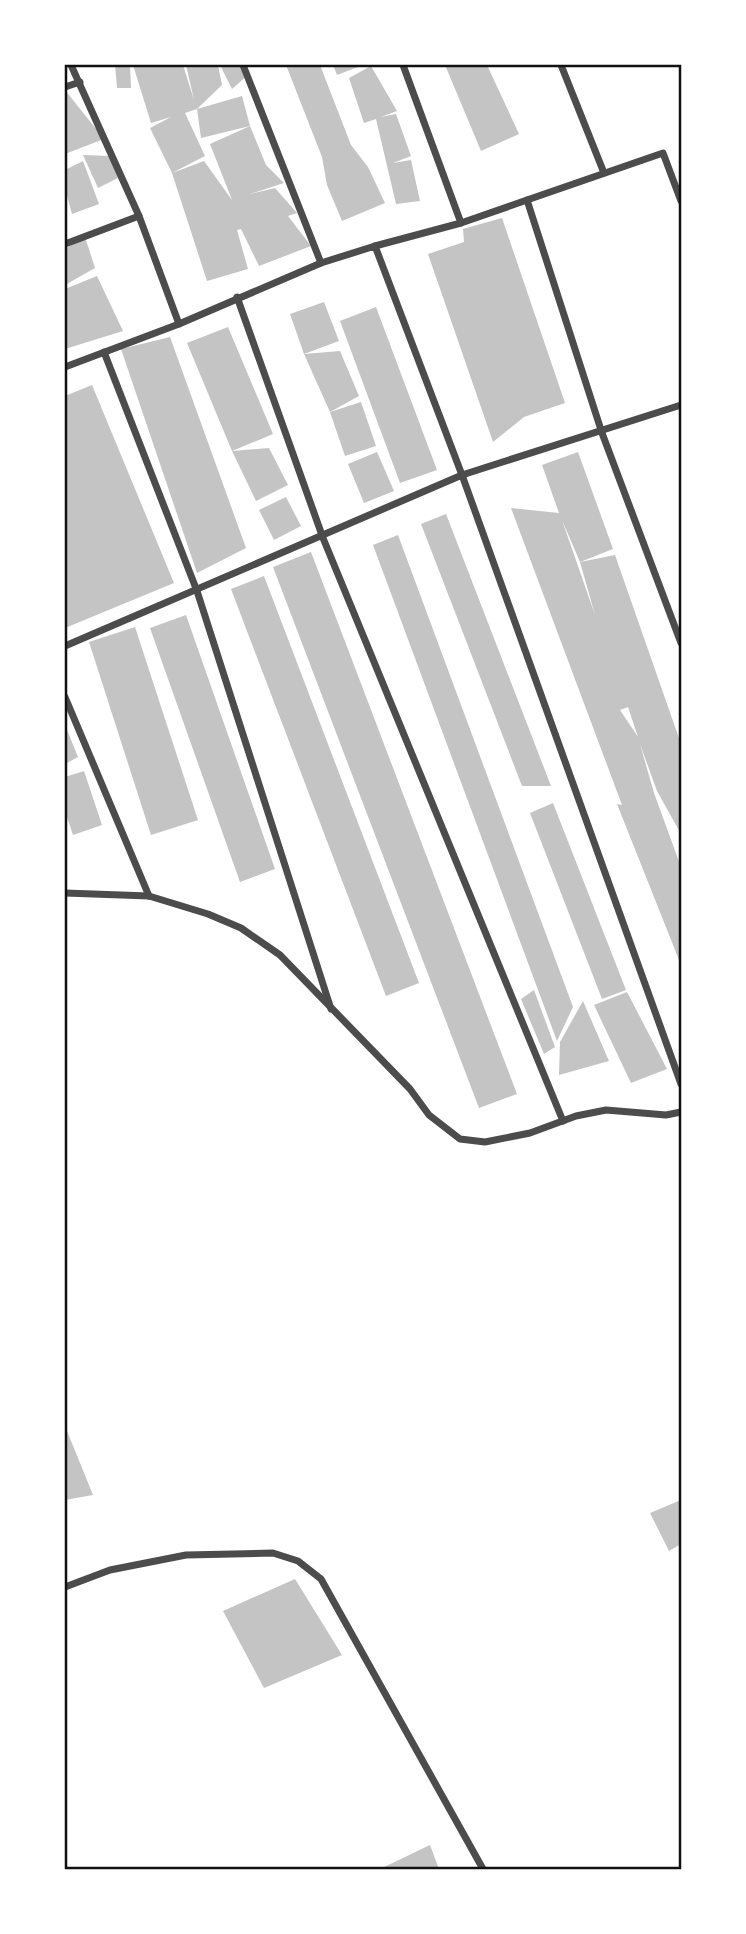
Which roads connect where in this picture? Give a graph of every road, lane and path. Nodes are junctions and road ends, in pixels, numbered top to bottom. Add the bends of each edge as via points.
1 (71, 65) edge
2 (243, 65) edge
3 (402, 65) edge
4 (561, 65) edge
5 (79, 82) junction
6 (65, 87) edge
7 (604, 173) junction
8 (527, 200) junction
9 (681, 201) edge
10 (139, 216) junction
11 (461, 223) junction
12 (65, 244) edge
13 (375, 246) junction
14 (321, 263) junction
15 (237, 297) junction
16 (178, 324) junction
17 (104, 352) junction
18 (65, 367) edge
19 (681, 405) edge
20 (602, 433) junction
21 (462, 475) junction
22 (323, 538) junction
23 (197, 591) junction
24 (681, 643) edge
25 (65, 646) edge
26 (65, 697) edge
27 (65, 893) edge
28 (149, 896) junction
29 (332, 1012) junction
30 (681, 1084) edge
31 (681, 1112) edge
32 (563, 1121) junction
33 (65, 1587) edge
34 (483, 1869) edge

1 - 5 street
2 - 14 street
3 - 11 street
4 - 7 street
5 - 6 street
5 - 10 street
7 - 8 street
7 - 9 street via 663,153
8 - 11 street
8 - 20 street
10 - 12 street
10 - 16 street
11 - 13 street
13 - 14 street
13 - 21 street
14 - 15 street
15 - 16 street
15 - 22 street
16 - 17 street
17 - 18 street
17 - 23 street
19 - 20 street
20 - 21 street
20 - 24 street
21 - 22 street
21 - 30 street
22 - 23 street
22 - 32 street
23 - 25 street
23 - 29 street
26 - 28 street
27 - 28 street
28 - 29 street via 241,928 281,955
29 - 32 street via 410,1089 429,1115 460,1139 485,1142
31 - 32 street via 606,1111
33 - 34 street via 110,1570 186,1555 273,1553 298,1561 321,1579

